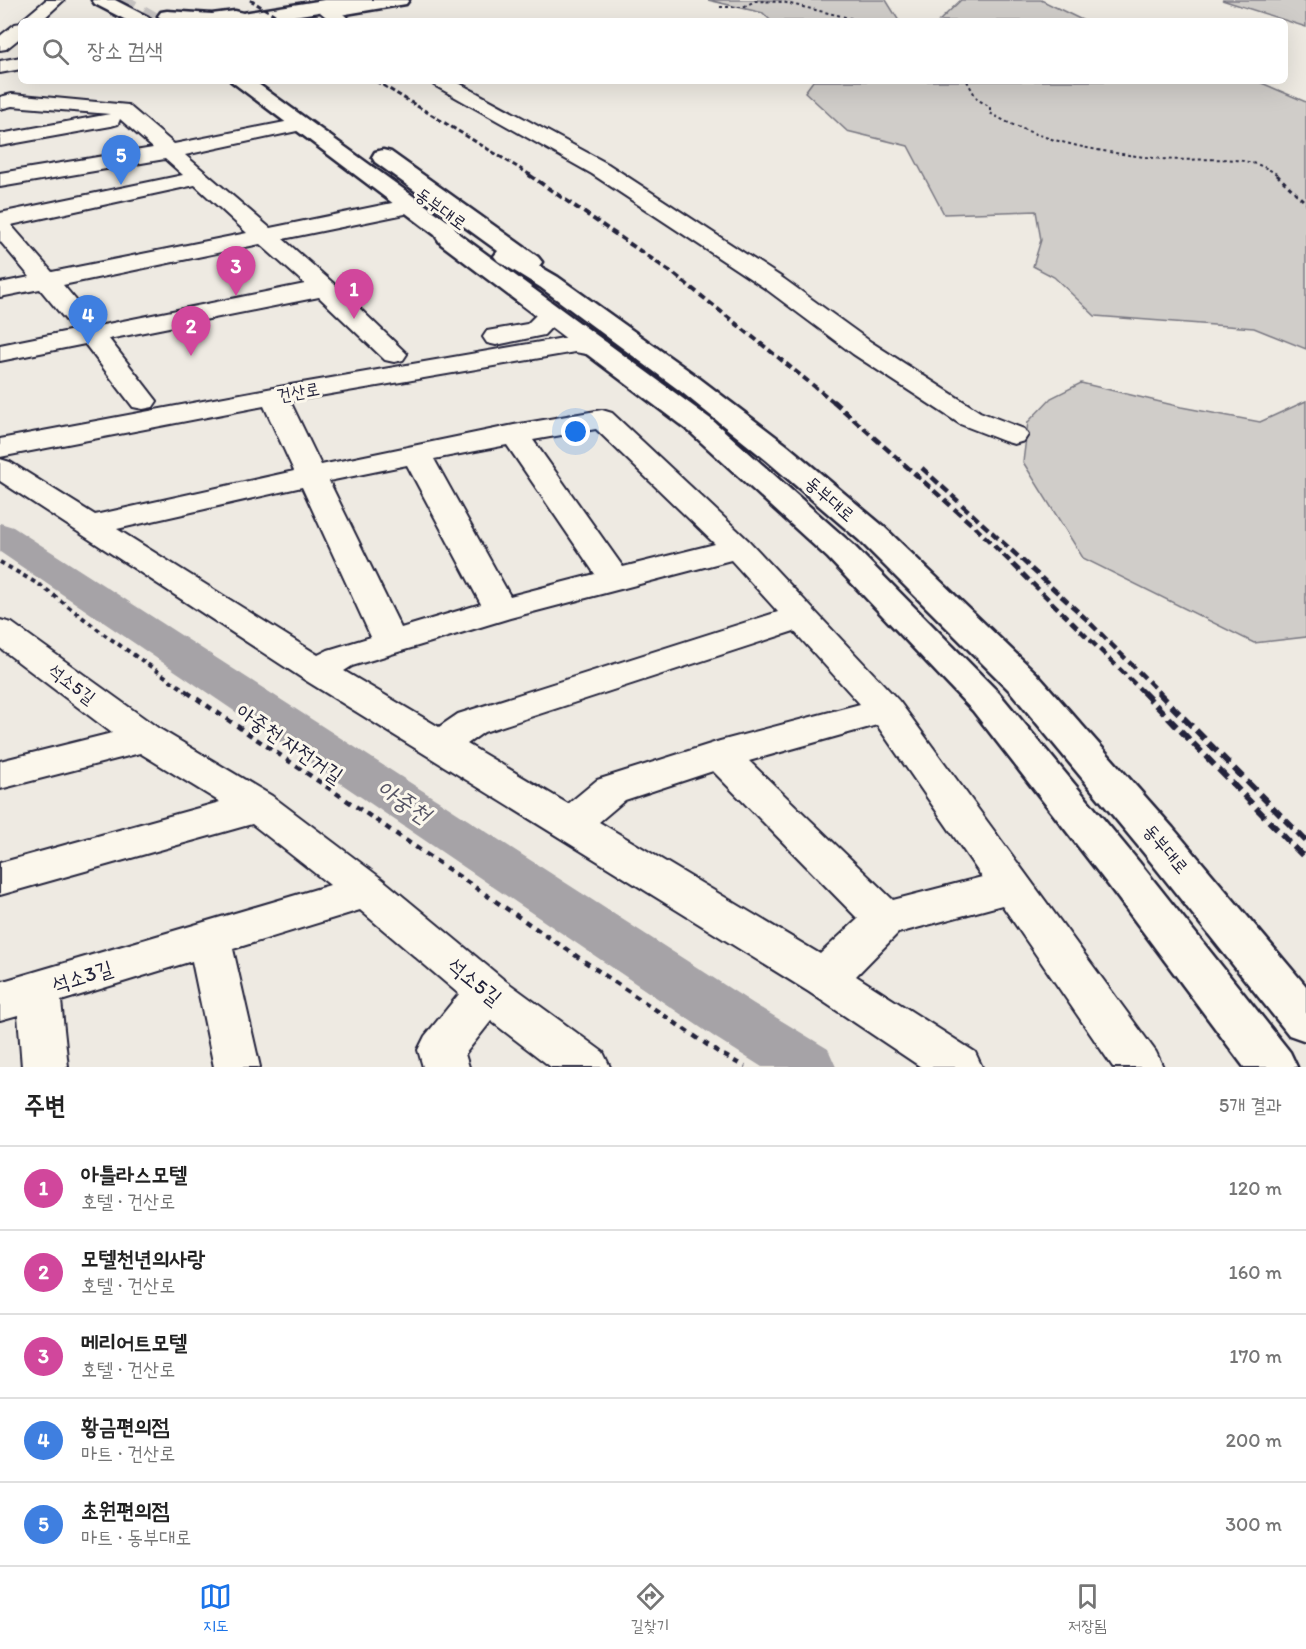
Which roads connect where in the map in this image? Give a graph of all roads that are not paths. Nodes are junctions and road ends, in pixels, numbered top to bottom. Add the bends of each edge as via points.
1 (56, 0) edge
2 (357, 0) edge
3 (400, 0) edge
4 (152, 5) dead end
5 (103, 7) edge
6 (336, 17) edge
7 (34, 18) edge
8 (134, 18) edge
9 (172, 18) edge
10 (246, 18) edge
11 (321, 18) edge
12 (18, 30) edge
13 (0, 45) edge
14 (18, 56) edge
15 (0, 59) edge
16 (18, 64) edge
17 (0, 67) edge
18 (230, 84) edge
19 (245, 84) edge
20 (265, 84) edge
21 (279, 84) edge
22 (446, 84) edge
23 (0, 103) edge
24 (129, 116) junction
25 (331, 120) dead end
26 (290, 127) junction
27 (0, 140) edge
28 (368, 146) dead end
29 (172, 152) junction
30 (199, 178) junction
31 (0, 180) edge
32 (397, 209) junction
33 (0, 220) edge
34 (0, 226) edge
35 (263, 235) junction
36 (450, 239) junction
37 (46, 280) junction
38 (324, 288) junction
39 (0, 290) edge
40 (550, 298) junction
41 (92, 335) junction
42 (597, 348) junction
43 (0, 353) edge
44 (394, 354) junction
45 (273, 396) junction
46 (143, 401) junction
47 (0, 429) edge
48 (514, 434) junction
49 (1014, 435) dead end
50 (0, 448) edge
51 (417, 455) junction
52 (0, 468) edge
53 (310, 476) junction
54 (91, 525) junction
55 (738, 548) junction
56 (615, 580) junction
57 (501, 609) junction
58 (800, 617) junction
59 (0, 631) edge
60 (392, 644) junction
61 (317, 671) junction
62 (886, 710) junction
63 (144, 738) junction
64 (439, 746) junction
65 (720, 755) junction
66 (4, 774) edge
67 (258, 807) junction
68 (568, 825) junction
69 (0, 879) edge
70 (1011, 886) junction
71 (367, 891) junction
72 (885, 919) junction
73 (209, 938) junction
74 (824, 979) junction
75 (487, 992) junction
76 (19, 996) edge
77 (1306, 1020) edge
78 (45, 1067) edge
79 (237, 1067) edge
80 (446, 1067) edge
81 (587, 1067) edge
82 (959, 1067) edge
83 (1140, 1067) edge
84 (1272, 1067) edge

1 - 7 street
2 - 10 main road
3 - 6 main road
4 - 9 main road
5 - 8 main road
6 - 11 main road
12 - 13 street
14 - 15 street
16 - 17 street
18 - 26 main road, 동부대로
19 - 36 main road, 동부대로 via 435,223
20 - 40 main road, 동부대로 via 536,276
21 - 25 main road
22 - 49 street via 600,169 970,418
23 - 24 street via 12,100 121,110
24 - 27 street
24 - 29 street
26 - 29 street
26 - 32 main road, 동부대로
28 - 40 main road via 544,272
29 - 30 street
29 - 31 street
30 - 33 street
30 - 35 street
32 - 35 street
32 - 36 main road, 동부대로 via 432,233
34 - 37 street
35 - 37 street
35 - 38 street
36 - 40 main road, 동부대로
37 - 39 street
37 - 41 street
38 - 41 street
38 - 44 street
40 - 42 main road, 동부대로
40 - 44 street, 건산로 via 535,330
40 - 77 main road, 동부대로 via 680,377 871,533 1023,682
41 - 43 street
41 - 46 street
42 - 45 street, 건산로 via 575,344
42 - 84 main road, 동부대로 via 701,426 831,543 986,702
44 - 46 street, 건산로
45 - 50 street, 건산로
45 - 53 street
46 - 47 street, 건산로
48 - 51 street
48 - 55 street via 602,419
48 - 56 street
51 - 53 street
51 - 57 street
52 - 54 street
53 - 54 street
53 - 60 street
54 - 61 street
55 - 56 street
55 - 58 street
56 - 57 street
57 - 60 street
58 - 62 street
58 - 64 street via 471,723
59 - 63 street, 석소5길
60 - 61 street via 340,658
61 - 64 street
62 - 65 street
62 - 70 street
63 - 66 street
63 - 67 street, 석소5길
64 - 68 street
65 - 68 street via 611,790
65 - 72 street
67 - 69 street
67 - 71 street, 석소5길
68 - 74 street
70 - 72 street
70 - 83 street
71 - 73 street
71 - 75 street, 석소5길
72 - 74 street
73 - 76 street, 석소3길
73 - 79 street
74 - 82 street
75 - 80 street via 441,1050
75 - 81 street, 석소5길
76 - 78 street, 석소3길

